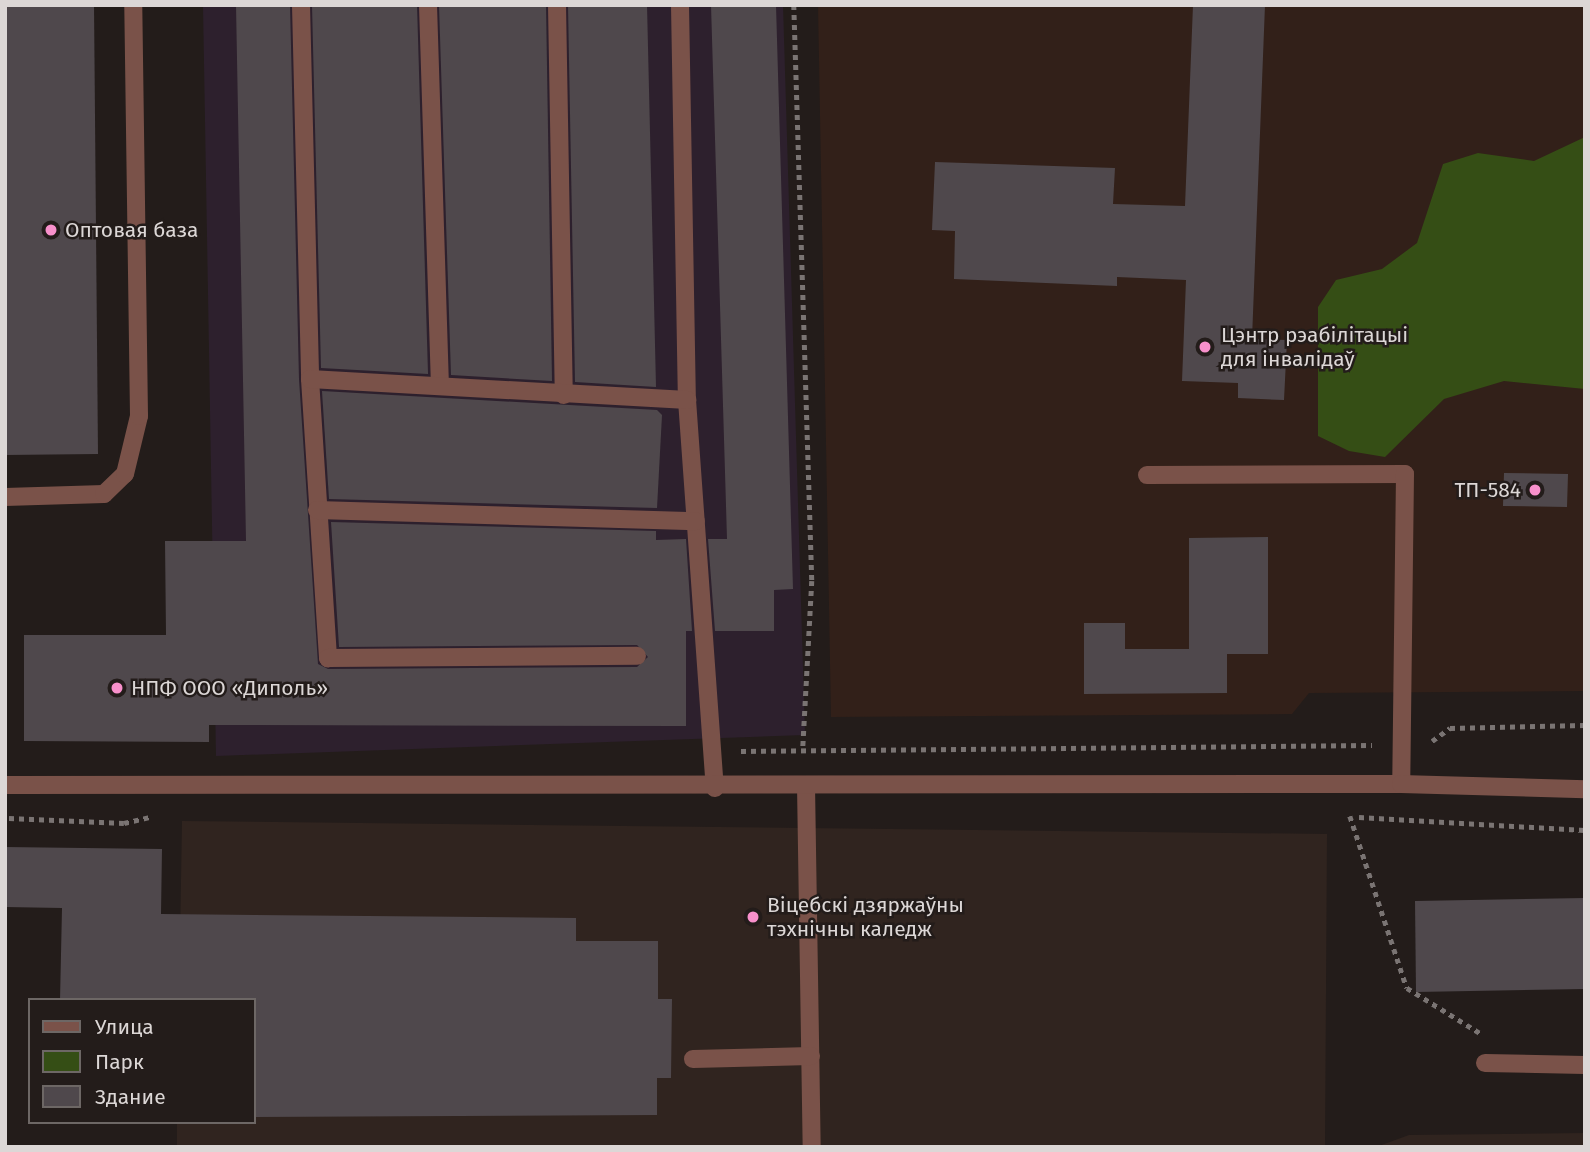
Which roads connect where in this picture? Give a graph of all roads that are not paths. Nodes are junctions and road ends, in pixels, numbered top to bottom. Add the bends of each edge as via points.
1 (133, 5) edge
2 (301, 5) edge
3 (428, 5) edge
4 (557, 5) edge
5 (680, 5) edge
6 (310, 379) junction
7 (440, 386) junction
8 (564, 395) junction
9 (687, 400) junction
10 (1147, 475) dead end
11 (5, 497) edge
12 (317, 510) junction
13 (696, 521) junction
14 (637, 656) dead end
15 (1401, 784) junction
16 (5, 785) edge
17 (806, 785) junction
18 (715, 788) junction
19 (1585, 789) edge
20 (811, 1056) junction
21 (693, 1059) dead end
22 (1485, 1063) dead end
23 (1585, 1065) edge
24 (812, 1147) edge

1 - 11 street via 139,416 125,474 104,494
2 - 6 street
3 - 7 street
4 - 8 street
5 - 9 street
6 - 7 street
6 - 12 street
7 - 8 street
8 - 9 street
9 - 13 street
10 - 15 street via 1405,474
12 - 13 street
12 - 14 street via 327,658
13 - 18 street
15 - 17 street
15 - 19 street
16 - 18 street
17 - 18 street
17 - 20 street
20 - 21 street
20 - 24 street
22 - 23 street

